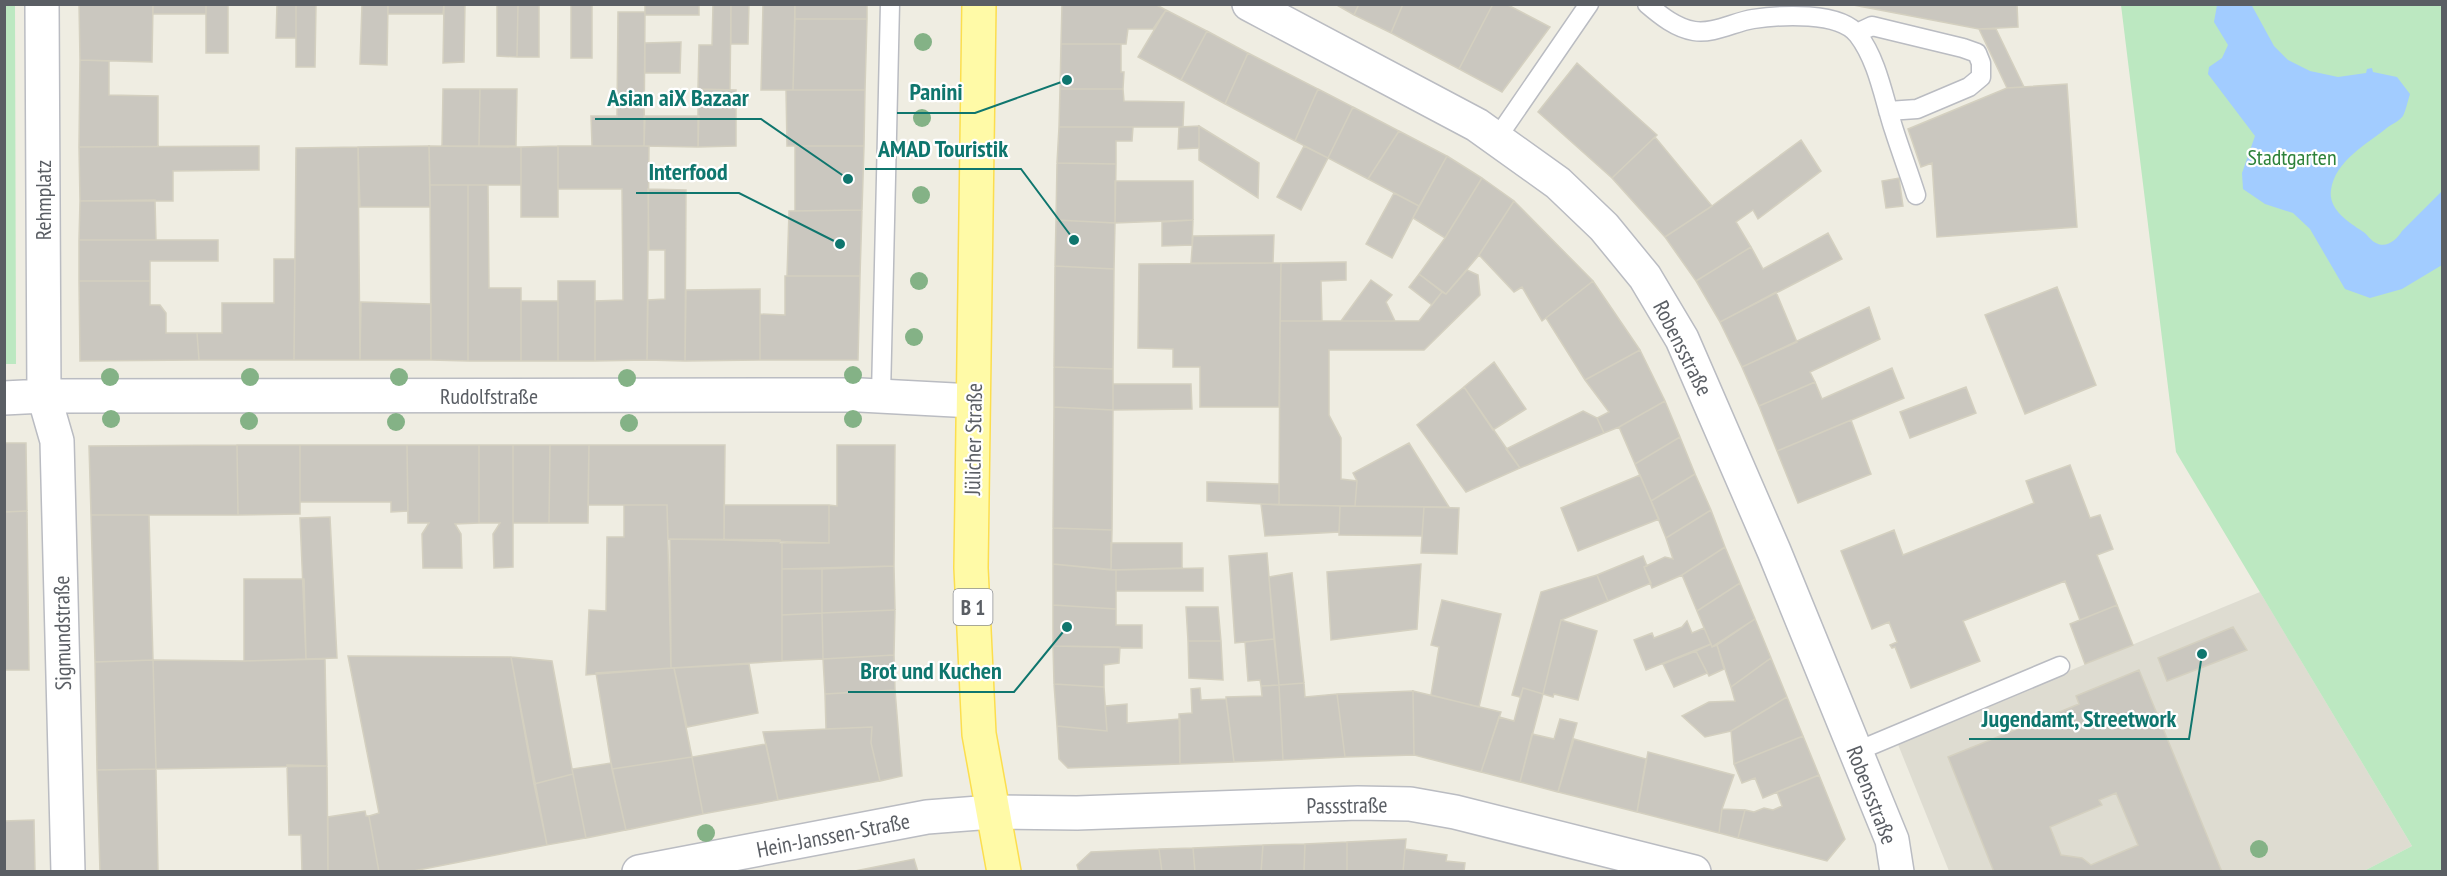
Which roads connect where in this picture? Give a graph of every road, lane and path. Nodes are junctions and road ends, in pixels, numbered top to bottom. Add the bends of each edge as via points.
1 (42, 4) edge
2 (890, 4) edge
3 (979, 4) edge
4 (1249, 4) edge
5 (1589, 4) edge
6 (1647, 4) edge
7 (1857, 33) junction
8 (1888, 111) junction
9 (1497, 138) junction
10 (1916, 195) dead end
11 (881, 395) junction
12 (44, 396) junction
13 (4, 398) edge
14 (973, 401) junction
15 (2060, 666) dead end
16 (1855, 752) junction
17 (992, 812) junction
18 (68, 872) edge
19 (639, 872) edge
20 (1004, 872) edge
21 (1694, 872) edge
22 (1898, 872) edge

1 - 12 street, Rehmplatz
2 - 11 lane
3 - 14 main road, Jülicher Straße / B 1
4 - 9 street, Robensstraße
5 - 9 lane
6 - 7 lane via 1665,20 1695,31 1752,19 1792,16 1834,20
7 - 8 lane via 1866,46
7 - 8 lane via 1872,26 1963,48 1977,53 1981,63 1981,76 1969,87 1917,109
8 - 10 lane
9 - 16 street, Robensstraße via 1558,183 1604,227 1645,277 1682,339
11 - 12 street, Rudolfstraße
11 - 14 street, Rudolfstraße
12 - 13 street, Rudolfstraße
12 - 18 street, Sigmundstraße via 57,441
14 - 17 main road, Jülicher Straße / B 1 via 971,568 980,734
15 - 16 lane
16 - 22 street, Robensstraße via 1892,840
17 - 19 street, Hein-Janssen-Straße via 901,820
17 - 20 main road, Jülicher Straße / B 1
17 - 21 street, Passstraße via 1410,804 1502,822

